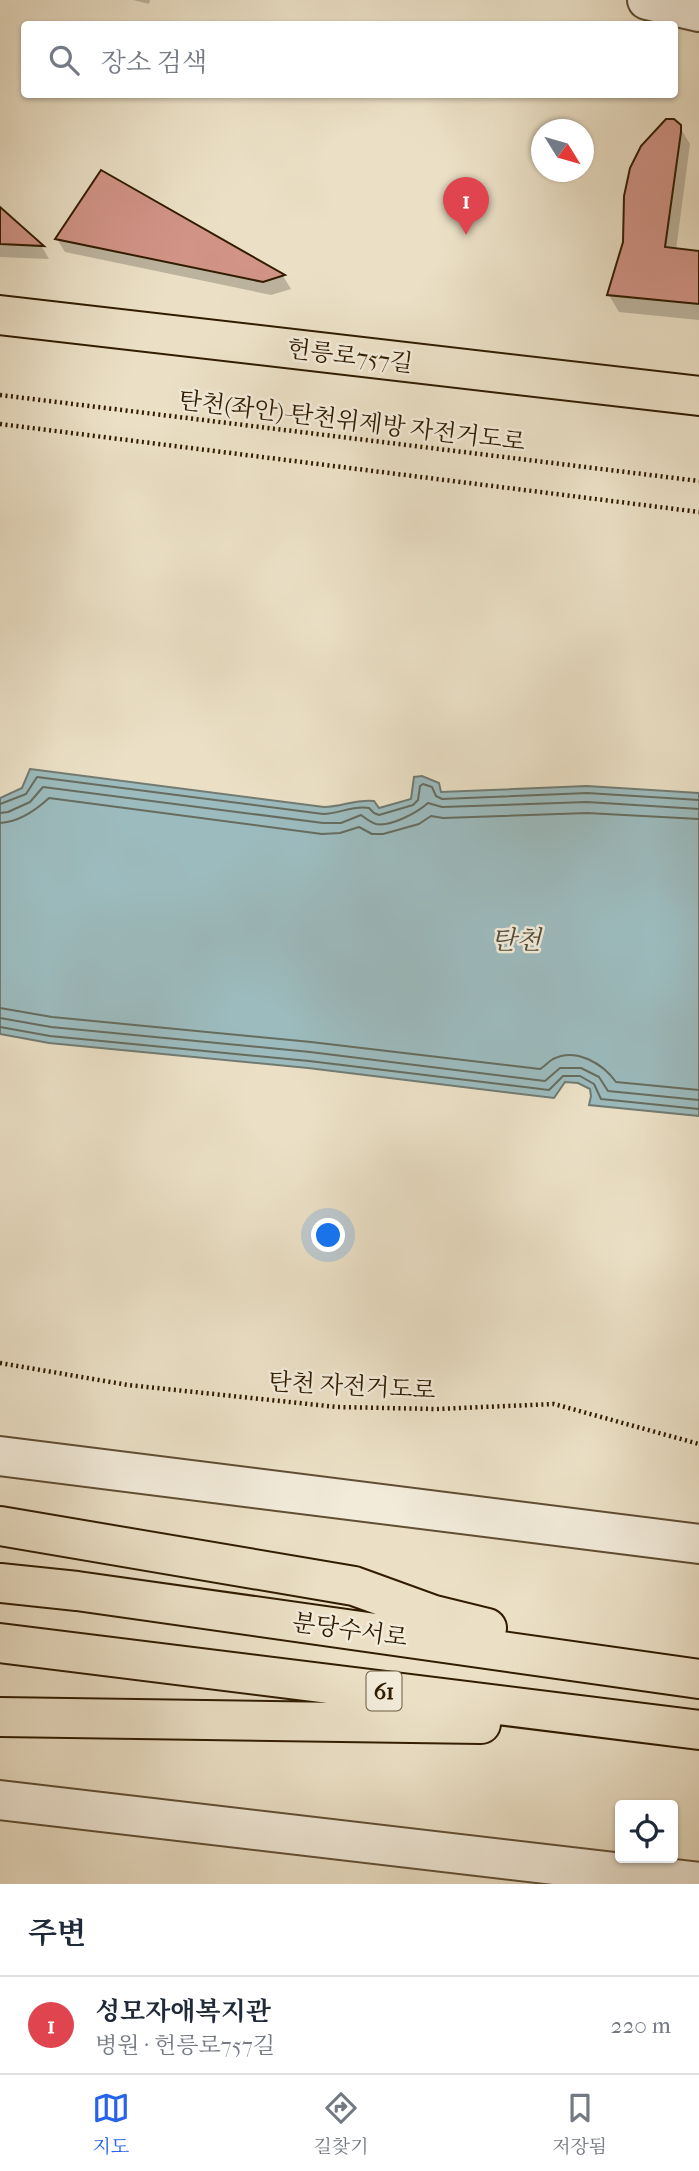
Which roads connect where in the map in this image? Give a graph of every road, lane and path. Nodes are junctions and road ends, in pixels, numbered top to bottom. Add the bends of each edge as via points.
1 (647, 0) edge
2 (699, 12) edge
3 (0, 316) edge
4 (0, 395) edge
5 (699, 396) edge
6 (0, 424) edge
7 (699, 481) edge
8 (699, 512) edge
9 (0, 1363) edge
10 (699, 1444) edge
11 (0, 1456) edge
12 (0, 1526) edge
13 (699, 1544) edge
14 (0, 1583) edge
15 (0, 1643) edge
16 (689, 1678) edge
17 (0, 1717) edge
18 (686, 1729) edge
19 (0, 1800) edge
20 (699, 1882) edge

1 - 2 street
3 - 5 main road, 헌릉로757길
4 - 7 path, 탄천(좌안)-탄천위제방 자전거도로
6 - 8 path
9 - 10 path, 탄천 자전거도로 via 128,1385 337,1407 554,1404
11 - 13 street
12 - 16 main road via 354,1586 434,1615
14 - 16 main road, 분당수서로 / 61
15 - 18 main road, 61
17 - 18 main road
19 - 20 street

